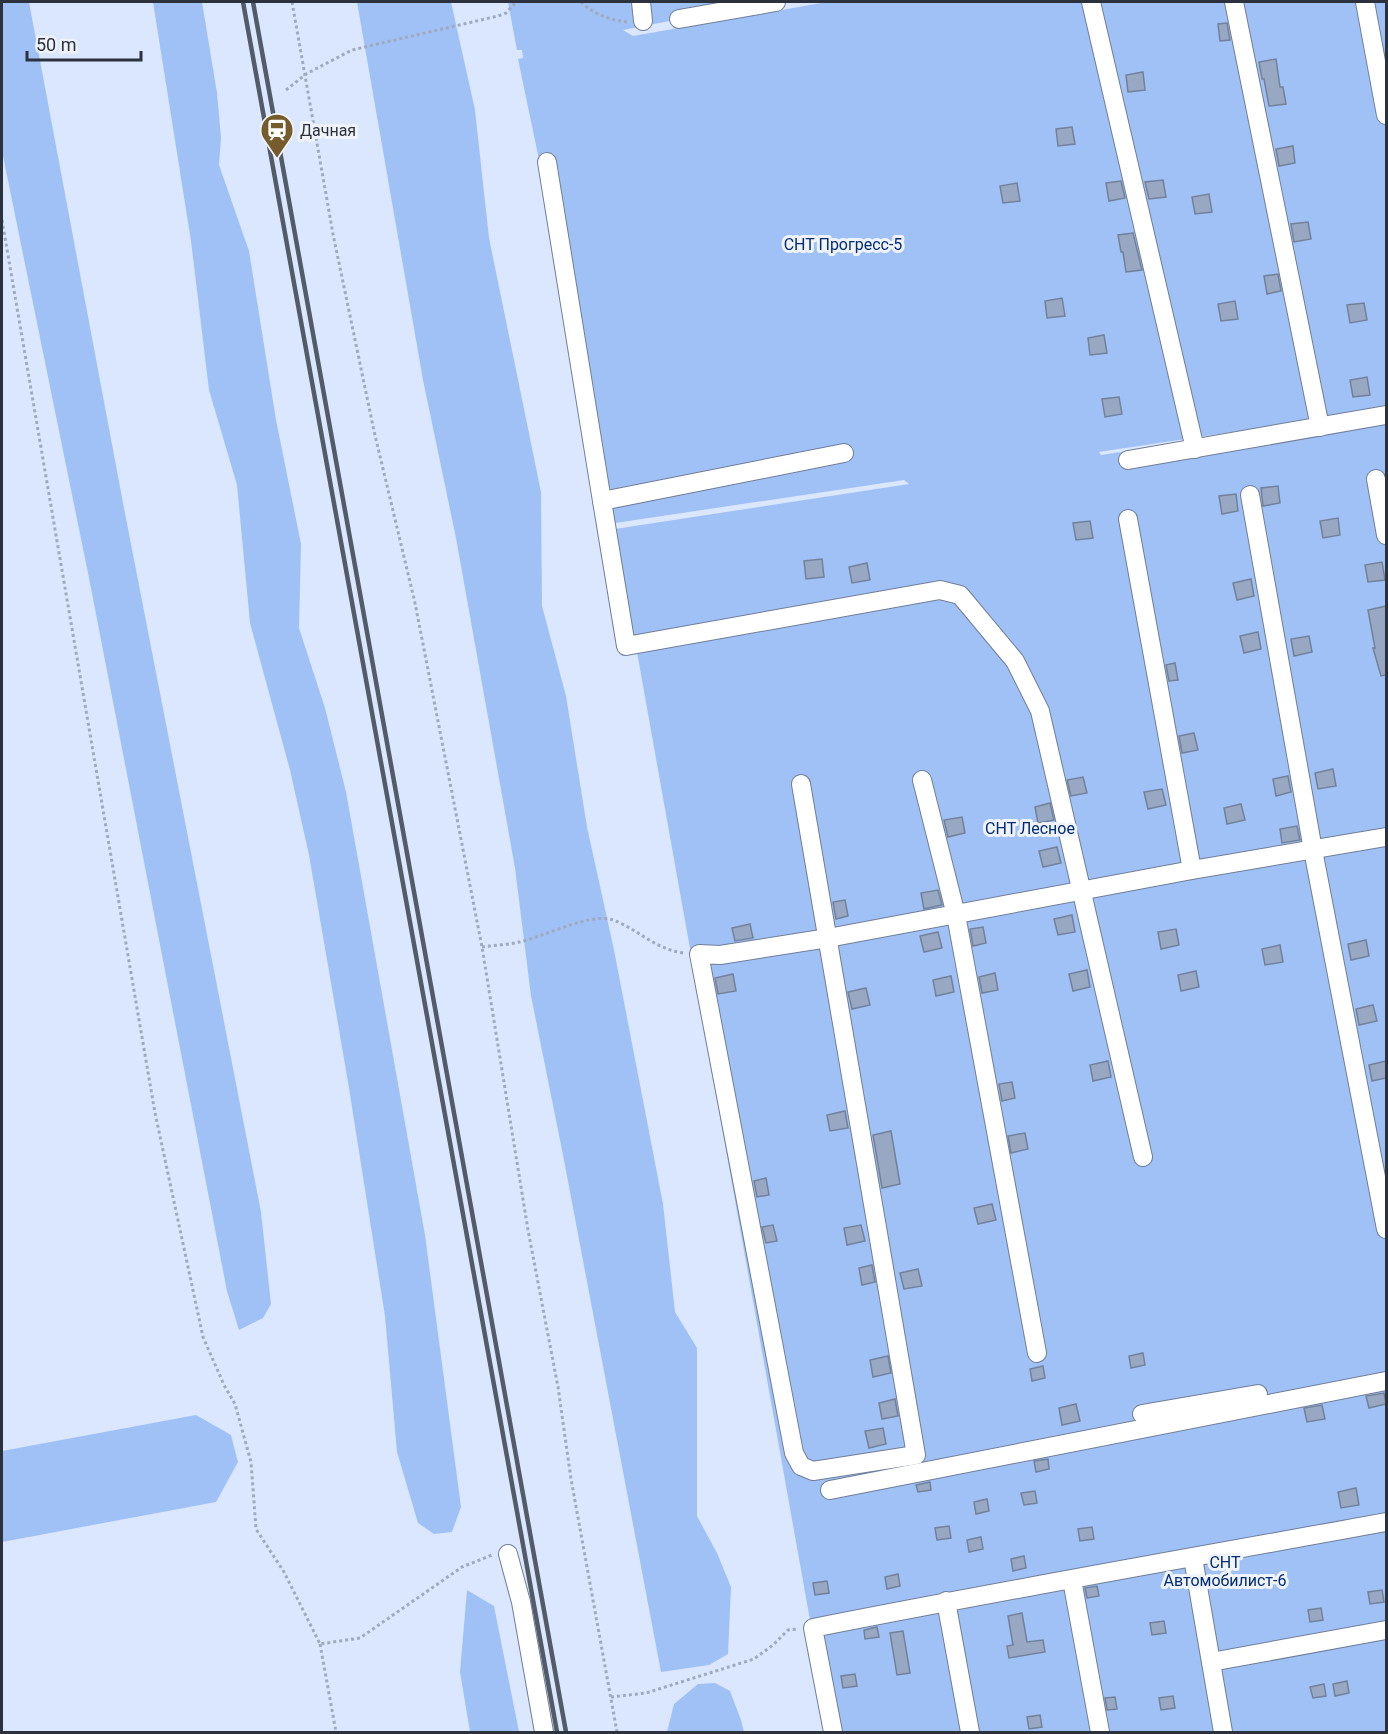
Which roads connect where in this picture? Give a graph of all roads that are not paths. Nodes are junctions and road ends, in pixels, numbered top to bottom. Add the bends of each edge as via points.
1 (641, 2) edge
2 (776, 2) edge
3 (1091, 2) edge
4 (1234, 2) edge
5 (1365, 2) edge
6 (679, 19) dead end
7 (643, 21) dead end
8 (1386, 115) edge
9 (547, 162) dead end
10 (1386, 415) edge
11 (1320, 427) junction
12 (1195, 448) junction
13 (844, 453) dead end
14 (1128, 460) dead end
15 (1376, 479) dead end
16 (1250, 495) dead end
17 (602, 501) junction
18 (1128, 519) dead end
19 (1386, 535) edge
20 (922, 780) dead end
21 (801, 784) dead end
22 (1386, 837) edge
23 (1313, 850) junction
24 (1192, 870) junction
25 (1081, 891) junction
26 (956, 915) junction
27 (828, 938) junction
28 (1143, 1157) dead end
29 (1386, 1229) edge
30 (1037, 1353) dead end
31 (1386, 1370) edge
32 (1386, 1382) edge
33 (1142, 1414) dead end
34 (830, 1490) dead end
35 (1386, 1522) edge
36 (508, 1554) road end
37 (1193, 1558) junction
38 (1072, 1580) junction
39 (946, 1601) junction
40 (1386, 1630) edge
41 (1211, 1662) junction
42 (544, 1732) edge
43 (833, 1732) edge
44 (970, 1732) edge
45 (1100, 1732) edge
46 (1223, 1732) edge

1 - 7 street
2 - 6 street
3 - 12 street
4 - 11 street
5 - 8 street
9 - 17 street
10 - 11 street
11 - 12 street
12 - 14 street
13 - 17 street
15 - 19 street
16 - 23 street
17 - 25 street via 626,646 940,590 960,595 1015,661 1040,711
18 - 24 street
20 - 26 street
21 - 27 street
22 - 23 street
23 - 24 street
23 - 29 street
24 - 25 street
25 - 26 street
25 - 28 street
26 - 27 street
26 - 30 street
27 - 27 street via 720,955 699,954 794,1453 801,1466 813,1471 915,1455
31 - 33 street
32 - 34 street
35 - 37 street
36 - 42 street via 521,1602
37 - 38 street
37 - 41 street
38 - 39 street
38 - 45 street
39 - 43 street via 813,1628
39 - 44 street
40 - 41 street
41 - 46 street

